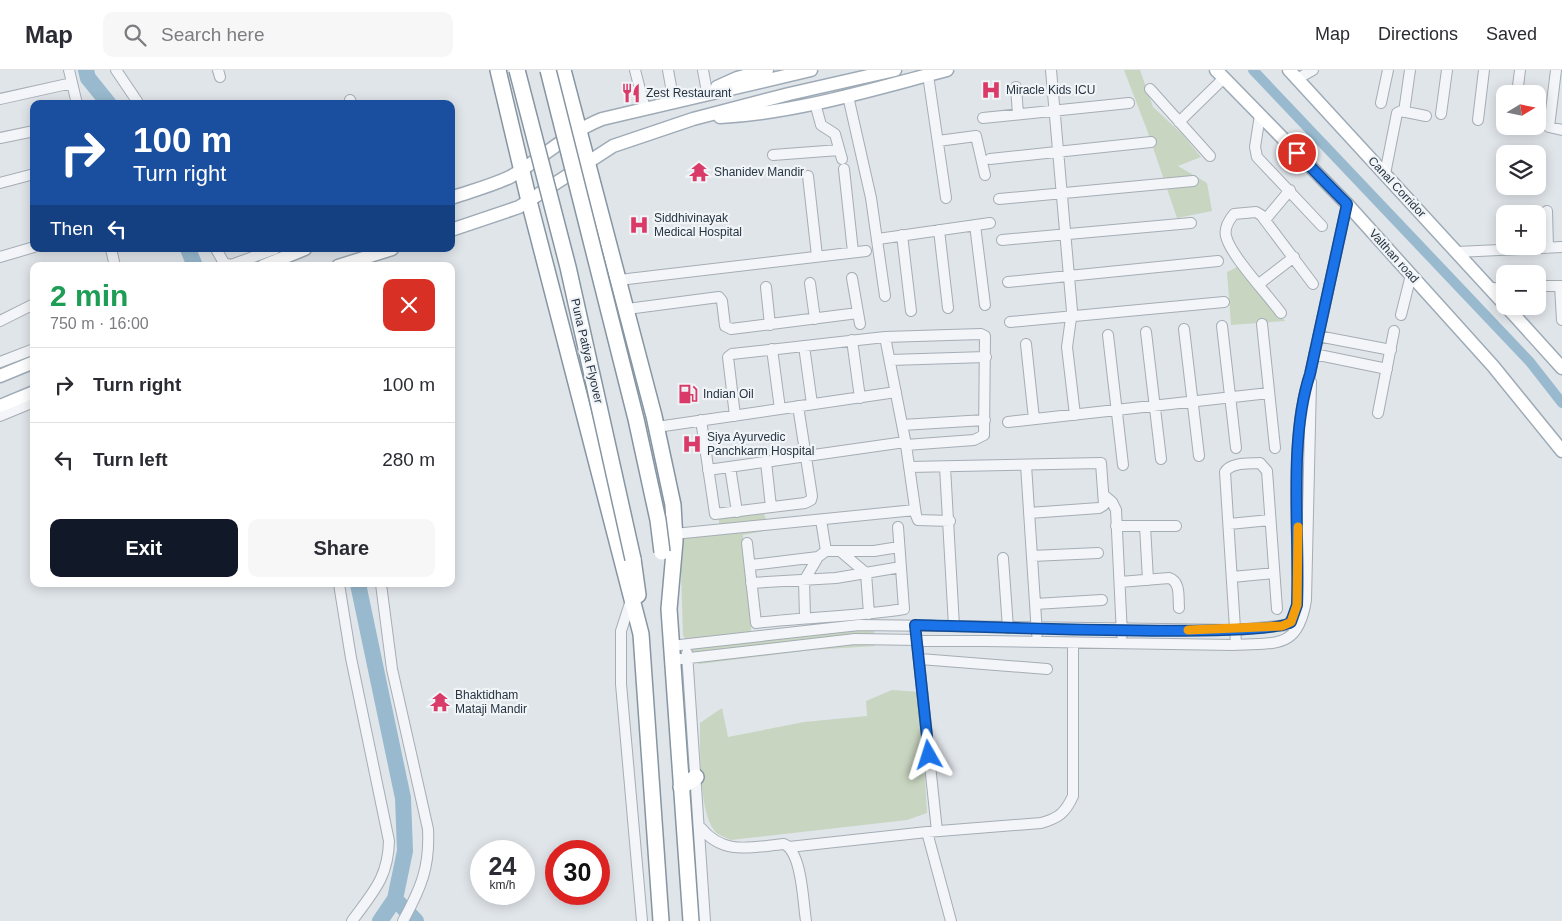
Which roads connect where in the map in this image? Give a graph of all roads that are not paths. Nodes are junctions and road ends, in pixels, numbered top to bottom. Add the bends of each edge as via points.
1 (69, 70) edge
2 (116, 70) edge
3 (498, 70) edge
4 (517, 70) edge
5 (548, 70) edge
6 (563, 70) edge
7 (635, 70) edge
8 (703, 70) edge
9 (767, 70) edge
10 (811, 70) edge
11 (895, 70) edge
12 (947, 70) edge
13 (1051, 70) edge
14 (1313, 70) edge
15 (1388, 70) edge
16 (1410, 70) edge
17 (1447, 70) edge
18 (1484, 70) edge
19 (1520, 70) edge
20 (1556, 70) edge
21 (671, 71) edge
22 (737, 74) edge
23 (1220, 74) edge
24 (1293, 74) edge
25 (928, 75) junction
26 (72, 83) junction
27 (1518, 85) edge
28 (1016, 87) dead end
29 (1150, 89) dead end
30 (707, 92) junction
31 (848, 96) junction
32 (692, 98) junction
33 (0, 99) edge
34 (77, 100) edge
35 (136, 100) edge
36 (674, 103) junction
37 (815, 103) junction
38 (1129, 103) dead end
39 (1381, 103) dead end
40 (645, 109) junction
41 (1055, 111) junction
42 (1404, 112) junction
43 (1018, 114) junction
44 (1441, 114) dead end
45 (1260, 115) junction
46 (1426, 116) dead end
47 (983, 118) dead end
48 (693, 119) junction
49 (1478, 120) dead end
50 (1179, 122) junction
51 (580, 128) junction
52 (1562, 130) edge
53 (30, 132) edge
54 (0, 138) edge
55 (938, 141) junction
56 (1151, 142) dead end
57 (1058, 151) junction
58 (773, 155) dead end
59 (1210, 156) dead end
60 (990, 159) dead end
61 (588, 160) junction
62 (841, 160) junction
63 (521, 169) junction
64 (1385, 174) junction
65 (30, 175) edge
66 (984, 175) dead end
67 (808, 176) dead end
68 (1193, 181) dead end
69 (0, 182) edge
70 (1290, 190) junction
71 (1062, 193) junction
72 (455, 197) edge
73 (946, 198) dead end
74 (999, 199) dead end
75 (529, 201) junction
76 (1347, 204) junction
77 (1547, 211) dead end
78 (1265, 220) junction
79 (1191, 222) dead end
80 (990, 223) dead end
81 (975, 225) junction
82 (1322, 226) dead end
83 (455, 229) edge
84 (939, 230) junction
85 (1066, 234) junction
86 (902, 235) junction
87 (878, 238) junction
88 (1002, 240) dead end
89 (1562, 247) edge
90 (30, 248) edge
91 (1548, 248) joint
92 (1496, 249) edge
93 (866, 251) dead end
94 (268, 252) edge
95 (298, 252) edge
96 (383, 252) edge
97 (853, 252) junction
98 (1457, 252) junction
99 (371, 256) junction
100 (817, 256) junction
101 (0, 257) edge
102 (1294, 257) junction
103 (1218, 261) dead end
104 (242, 262) edge
105 (273, 262) edge
106 (351, 262) edge
107 (358, 262) edge
108 (1410, 274) junction
109 (1069, 276) junction
110 (852, 278) dead end
111 (619, 280) junction
112 (1008, 282) dead end
113 (810, 283) dead end
114 (1259, 284) junction
115 (1313, 284) dead end
116 (1546, 286) edge
117 (1561, 286) edge
118 (766, 287) dead end
119 (1490, 288) junction
120 (1496, 288) edge
121 (1496, 295) edge
122 (885, 296) dead end
123 (1224, 302) dead end
124 (985, 305) dead end
125 (30, 306) edge
126 (948, 308) dead end
127 (627, 309) junction
128 (911, 311) dead end
129 (1281, 313) dead end
130 (1402, 315) dead end
131 (1513, 315) edge
132 (1071, 316) junction
133 (815, 319) junction
134 (1562, 320) edge
135 (0, 321) edge
136 (1010, 322) dead end
137 (1262, 324) dead end
138 (770, 325) junction
139 (1222, 326) dead end
140 (1184, 329) dead end
141 (1394, 331) dead end
142 (1146, 332) dead end
143 (1108, 335) dead end
144 (1318, 336) junction
145 (885, 337) junction
146 (852, 340) junction
147 (1026, 344) dead end
148 (804, 346) junction
149 (772, 349) junction
150 (1390, 350) junction
151 (30, 351) edge
152 (1314, 354) junction
153 (986, 357) junction
154 (890, 360) junction
155 (0, 362) edge
156 (30, 364) edge
157 (1562, 368) edge
158 (1387, 369) junction
159 (1310, 374) junction
160 (0, 376) edge
161 (896, 392) junction
162 (1269, 393) junction
163 (30, 394) edge
164 (1230, 397) junction
165 (860, 398) junction
166 (1192, 402) junction
167 (30, 404) edge
168 (812, 404) junction
169 (0, 406) edge
170 (798, 406) junction
171 (1154, 406) junction
172 (780, 409) junction
173 (1117, 410) junction
174 (1378, 413) dead end
175 (1075, 415) junction
176 (0, 416) edge
177 (735, 416) junction
178 (1034, 419) junction
179 (701, 420) junction
180 (986, 420) junction
181 (1008, 422) dead end
182 (902, 425) junction
183 (657, 427) junction
184 (905, 443) junction
185 (1236, 448) dead end
186 (1275, 448) dead end
187 (1562, 451) edge
188 (806, 456) junction
189 (1199, 456) dead end
190 (1161, 460) dead end
191 (766, 462) junction
192 (1026, 465) junction
193 (1123, 465) dead end
194 (730, 467) junction
195 (945, 467) junction
196 (909, 468) junction
197 (708, 470) junction
198 (1105, 496) junction
199 (771, 507) junction
200 (915, 510) junction
201 (738, 512) junction
202 (1029, 513) junction
203 (821, 520) junction
204 (1270, 520) junction
205 (950, 521) junction
206 (1229, 524) junction
207 (1116, 526) junction
208 (1144, 526) junction
209 (1176, 526) dead end
210 (898, 527) dead end
211 (674, 534) junction
212 (747, 543) dead end
213 (900, 547) junction
214 (840, 551) junction
215 (1098, 552) dead end
216 (822, 554) junction
217 (1032, 556) junction
218 (1003, 558) dead end
219 (751, 565) junction
220 (901, 567) junction
221 (1274, 573) junction
222 (866, 574) junction
223 (1232, 577) junction
224 (1148, 580) junction
225 (804, 581) junction
226 (751, 582) junction
227 (1120, 582) junction
228 (339, 587) edge
229 (381, 587) edge
230 (631, 600) junction
231 (1102, 600) dead end
232 (1035, 604) junction
233 (1179, 608) dead end
234 (669, 609) junction
235 (1277, 609) dead end
236 (869, 614) junction
237 (805, 617) junction
238 (915, 625) junction
239 (954, 626) junction
240 (1008, 628) junction
241 (1037, 629) junction
242 (1122, 630) junction
243 (1236, 630) junction
244 (641, 634) junction
245 (917, 639) junction
246 (1037, 642) junction
247 (1073, 643) junction
248 (1122, 643) junction
249 (1236, 644) junction
250 (677, 650) junction
251 (688, 658) junction
252 (920, 660) junction
253 (1047, 669) dead end
254 (696, 777) junction
255 (682, 787) junction
256 (701, 828) junction
257 (932, 832) junction
258 (789, 847) junction
259 (352, 921) edge
260 (404, 921) edge
261 (642, 921) edge
262 (661, 921) edge
263 (691, 921) edge
264 (705, 921) edge
265 (806, 921) edge
266 (951, 921) edge

1 - 26 street
2 - 35 street
3 - 63 highway
4 - 244 highway, Puna Patiya Flyover, bridge via 568,267 633,559
5 - 234 highway, bridge via 636,419 658,520
6 - 51 highway
7 - 40 street
8 - 30 street
9 - 22 main road
10 - 32 main road
11 - 48 main road
12 - 25 main road
13 - 41 street
14 - 24 street
15 - 39 street
16 - 42 street
17 - 44 street
18 - 49 street
19 - 27 street
20 - 52 street via 1549,127
21 - 36 street
22 - 30 main road
23 - 45 main road, Valthan road
23 - 50 street
24 - 64 main road, Canal Corridor
25 - 31 main road
25 - 55 street
26 - 33 street
26 - 34 street
28 - 43 street
29 - 50 street
30 - 32 main road
31 - 37 main road
31 - 87 street
32 - 36 main road
36 - 40 main road
37 - 48 main road via 754,115
37 - 62 street via 821,125 835,134
38 - 41 street
40 - 51 main road
41 - 43 street
41 - 57 street
42 - 46 street
42 - 64 street via 1397,113
43 - 47 street
45 - 70 street via 1255,152
45 - 76 main road, Valthan road
48 - 61 main road via 613,146
50 - 59 street
51 - 61 highway
51 - 63 main road
53 - 54 street
55 - 66 street via 976,136
55 - 73 street
56 - 57 street
57 - 60 street
57 - 71 street
58 - 62 street
61 - 75 main road
61 - 111 highway
62 - 97 street
63 - 72 main road via 494,184
63 - 75 highway
64 - 98 main road, Canal Corridor
65 - 69 street
67 - 100 street
68 - 71 street
70 - 78 street
70 - 82 street
71 - 74 street
71 - 85 street
75 - 83 main road via 510,211
75 - 230 highway
76 - 108 main road, Valthan road
76 - 144 street
77 - 91 street
78 - 102 street
78 - 114 street via 1256,212 1234,214 1227,222 1225,234 1231,248
79 - 85 street
80 - 81 street
81 - 84 street
81 - 124 street
84 - 86 street
84 - 126 street
85 - 88 street
85 - 109 street
86 - 87 street
86 - 128 street
87 - 122 street
89 - 91 street
90 - 101 street
92 - 98 street
93 - 97 street
94 - 104 street
95 - 105 main road
96 - 99 main road
97 - 100 street
98 - 119 main road, Canal Corridor
99 - 106 main road
99 - 107 street
100 - 111 street
102 - 114 street
102 - 115 street
103 - 109 street
108 - 130 street
108 - 187 main road, Valthan road via 1499,373
109 - 112 street
109 - 132 street
110 - 133 street via 859,318
111 - 127 highway
113 - 133 street
114 - 129 street
116 - 117 street
117 - 134 street
118 - 138 street
119 - 120 street
119 - 121 main road, Canal Corridor
123 - 132 street
125 - 135 street
127 - 138 street via 719,297 727,328
127 - 183 highway
131 - 157 main road, Canal Corridor
132 - 136 street
132 - 175 street via 1067,347
133 - 138 street
137 - 162 street
139 - 164 street
140 - 166 street
141 - 150 street
142 - 171 street
143 - 173 street
144 - 150 street
144 - 152 street
145 - 146 street
145 - 153 street via 981,334 986,340
145 - 154 street
146 - 148 street
146 - 165 street
147 - 178 street
148 - 149 street
148 - 168 street
149 - 172 street
149 - 177 street via 729,355
150 - 158 street
151 - 155 street
152 - 158 street
152 - 159 street
153 - 154 street
153 - 180 street
154 - 161 street
156 - 160 main road
158 - 174 street
159 - 243 street via 1303,397 1299,442 1298,594 1294,616 1288,625
159 - 249 street via 1303,617 1299,629 1283,641
161 - 165 street
161 - 182 street
162 - 164 street
162 - 186 street
163 - 169 main road
164 - 166 street
164 - 185 street
165 - 168 street
166 - 171 street
166 - 189 street
167 - 176 street
168 - 170 street
170 - 172 street
170 - 188 street
171 - 173 street
171 - 190 street
172 - 177 street
173 - 175 street
173 - 193 street
175 - 178 street
177 - 179 street
178 - 181 street
179 - 183 street
179 - 197 street
180 - 182 street
180 - 184 street via 984,435 980,438
182 - 184 street
183 - 211 highway via 668,478
184 - 188 street
184 - 196 street
188 - 191 street
188 - 199 street via 810,500
191 - 194 street
191 - 199 street
192 - 195 street
192 - 198 street via 1101,463
192 - 202 street
194 - 197 street
194 - 201 street
195 - 196 street
195 - 205 street
196 - 200 street
197 - 201 street via 715,514
198 - 202 street via 1104,505 1099,508
198 - 207 street via 1114,505
199 - 201 street
200 - 203 street
200 - 205 street via 918,520
202 - 217 street
203 - 211 street
203 - 216 street
204 - 206 street
204 - 206 street via 1264,465 1234,465 1225,472
204 - 221 street
205 - 239 street
206 - 223 street
207 - 208 street
207 - 227 street
208 - 209 street
208 - 224 street
210 - 213 street
211 - 234 highway
212 - 219 street
213 - 214 street
213 - 220 street
214 - 216 street
214 - 222 street
215 - 217 street
216 - 219 street
216 - 225 street
217 - 232 street
218 - 240 street
219 - 226 street
220 - 222 street via 877,569
220 - 236 street via 904,608
221 - 223 street
221 - 235 street
222 - 225 street
222 - 236 street
223 - 243 street
224 - 227 street
224 - 233 street via 1174,580
225 - 226 street
225 - 237 street
226 - 237 street via 756,623
227 - 242 street
228 - 259 street via 350,658 389,841 389,861 382,878
229 - 260 street via 392,669 428,829 429,849 422,885
230 - 244 highway
230 - 261 street via 621,631 622,684
231 - 232 street
232 - 241 street
234 - 250 highway
236 - 237 street
238 - 239 street
238 - 245 street
238 - 250 street via 859,625
239 - 240 street
240 - 241 street
241 - 242 street
241 - 246 street
242 - 243 street
242 - 248 street
243 - 249 street
244 - 262 highway
245 - 246 street
245 - 251 street via 855,639
245 - 252 street
246 - 247 street
247 - 248 street
247 - 257 street via 1073,796 1066,810 1056,819 1041,823
248 - 249 street
250 - 251 street
250 - 251 street
250 - 255 highway
251 - 254 street
252 - 253 street
252 - 257 street
254 - 255 highway
254 - 256 street
255 - 263 highway
256 - 258 street via 722,846 784,844
256 - 264 street
257 - 258 street
257 - 266 street
258 - 265 street via 794,852 798,867

